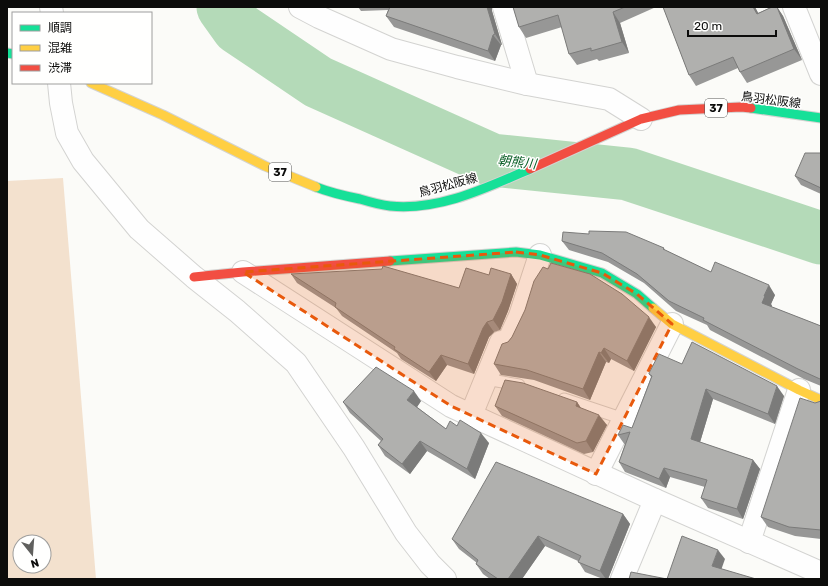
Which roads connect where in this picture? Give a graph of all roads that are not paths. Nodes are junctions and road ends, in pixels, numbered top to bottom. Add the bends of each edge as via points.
1 (300, 7) edge
2 (504, 7) edge
3 (794, 7) edge
4 (821, 74) edge
5 (59, 84) edge
6 (92, 84) edge
7 (527, 84) junction
8 (821, 118) edge
9 (641, 120) junction
10 (540, 255) junction
11 (243, 272) junction
12 (194, 277) junction
13 (672, 324) junction
14 (486, 378) junction
15 (532, 388) edge
16 (799, 390) junction
17 (553, 395) edge
18 (821, 400) edge
19 (471, 415) junction
20 (624, 419) junction
21 (596, 474) junction
22 (655, 500) junction
23 (749, 542) junction
24 (821, 573) edge
25 (445, 579) edge
26 (622, 579) edge

1 - 7 street via 391,48
2 - 7 street
3 - 4 street
5 - 12 street via 67,133 83,161 140,229
6 - 9 main road, 鳥羽松阪線 / 37 via 163,115 265,166 332,193 390,206 419,206 482,190
7 - 9 street via 609,99
8 - 9 main road, 鳥羽松阪線 / 37 via 741,107 678,110
10 - 11 main road via 516,252
10 - 13 main road via 602,273 637,294
10 - 14 street via 520,316 508,342 501,342
11 - 12 main road
11 - 19 street via 450,406
12 - 25 street via 296,363 354,448 406,533
13 - 16 main road
13 - 20 street
14 - 15 lane
14 - 19 street
16 - 18 main road
16 - 23 street
17 - 20 lane
19 - 21 street
20 - 21 street
21 - 22 street
22 - 23 street
22 - 26 street
23 - 24 street

